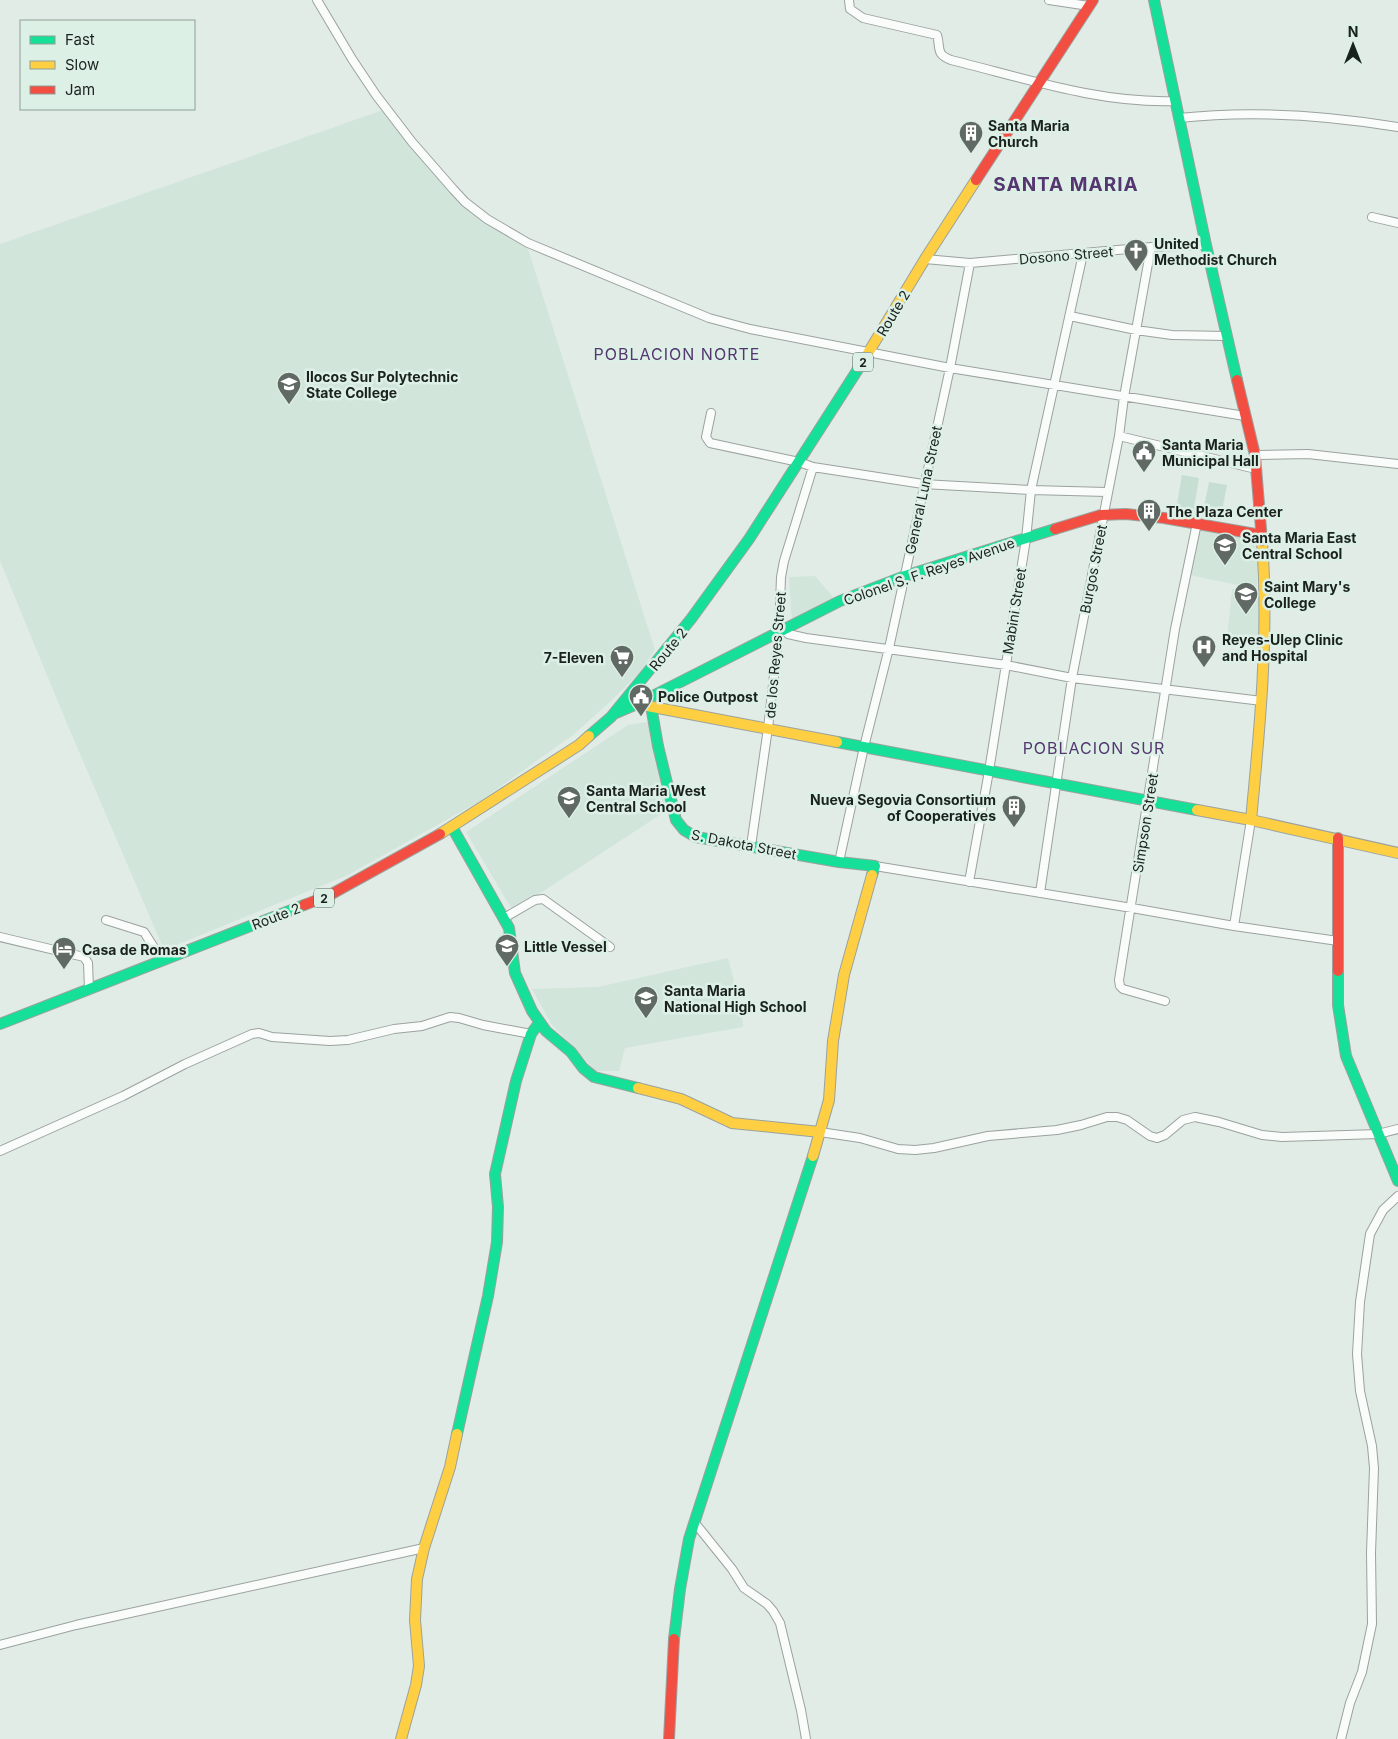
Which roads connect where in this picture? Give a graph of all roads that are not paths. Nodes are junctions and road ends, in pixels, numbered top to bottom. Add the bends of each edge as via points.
1 (317, 0) edge
2 (849, 0) edge
3 (1049, 0) edge
4 (1154, 0) edge
5 (1091, 3) edge
6 (1039, 82) junction
7 (1176, 101) junction
8 (1179, 118) junction
9 (1398, 127) edge
10 (1372, 217) dead end
11 (1398, 223) edge
12 (1206, 245) junction
13 (1151, 246) junction
14 (1083, 254) junction
15 (925, 259) junction
16 (970, 263) junction
17 (1070, 316) junction
18 (1136, 330) junction
19 (1227, 336) junction
20 (868, 352) junction
21 (950, 368) junction
22 (1055, 386) junction
23 (1124, 397) junction
24 (711, 413) dead end
25 (1245, 416) junction
26 (1119, 436) junction
27 (1255, 455) junction
28 (799, 462) junction
29 (1398, 464) edge
30 (813, 467) junction
31 (1256, 469) junction
32 (924, 484) junction
33 (1031, 490) junction
34 (1107, 492) junction
35 (1104, 514) junction
36 (1197, 523) junction
37 (1262, 535) junction
38 (1026, 539) junction
39 (905, 576) junction
40 (781, 631) junction
41 (889, 648) junction
42 (1006, 666) junction
43 (1072, 678) junction
44 (1166, 689) junction
45 (1262, 701) junction
46 (637, 704) junction
47 (651, 706) junction
48 (616, 713) junction
49 (768, 728) junction
50 (864, 747) junction
51 (989, 771) junction
52 (1057, 785) junction
53 (1149, 802) junction
54 (1251, 820) junction
55 (452, 827) junction
56 (1338, 838) junction
57 (751, 846) junction
58 (1398, 854) edge
59 (839, 862) junction
60 (875, 866) junction
61 (969, 882) junction
62 (1040, 893) junction
63 (1132, 908) junction
64 (504, 918) junction
65 (106, 920) dead end
66 (1234, 926) junction
67 (0, 937) edge
68 (1338, 941) junction
69 (610, 947) dead end
70 (162, 960) junction
71 (89, 988) junction
72 (1165, 1001) dead end
73 (539, 1023) junction
74 (0, 1024) edge
75 (531, 1034) junction
76 (1398, 1129) edge
77 (1378, 1134) junction
78 (819, 1136) junction
79 (0, 1151) edge
80 (1398, 1181) edge
81 (1398, 1196) edge
82 (695, 1523) junction
83 (424, 1548) junction
84 (0, 1645) edge
85 (401, 1739) edge
86 (669, 1739) edge
87 (806, 1739) edge
88 (1341, 1739) edge

1 - 20 street via 352,59 412,142 465,202 487,219 528,243 708,318
2 - 6 street via 850,9 863,18 937,35 939,51 945,58
3 - 5 street
4 - 7 main road
5 - 6 main road, Route 2 / 2
6 - 7 street via 1128,99
6 - 15 main road, Route 2 / 2
7 - 8 main road
8 - 9 street via 1262,113
8 - 12 main road
10 - 11 street
12 - 13 street, Dosono Street
12 - 19 main road
13 - 14 street, Dosono Street
13 - 18 street, Burgos Street
14 - 16 street, Dosono Street
14 - 17 street, Mabini Street
15 - 16 street, Dosono Street
15 - 20 main road, Route 2 / 2
16 - 21 street, General Luna Street
17 - 18 street
17 - 22 street, Mabini Street
18 - 19 street via 1172,335
18 - 23 street, Burgos Street
19 - 25 main road
20 - 21 street
20 - 28 main road, Route 2 / 2
21 - 22 street
21 - 32 street, General Luna Street
22 - 23 street
22 - 33 street, Mabini Street
23 - 25 street
23 - 26 street, Burgos Street
24 - 28 street via 706,437 710,443
25 - 27 main road
26 - 31 street
26 - 34 street, Burgos Street
27 - 29 street via 1308,454
27 - 31 main road
28 - 30 street
28 - 48 main road, Route 2 / 2 via 697,611
30 - 32 street
30 - 40 street, de los Reyes Street via 784,561
31 - 37 main road
32 - 33 street
32 - 39 street, General Luna Street
33 - 34 street
33 - 38 street, Mabini Street
34 - 35 street, Burgos Street
35 - 36 main road, Colonel S. F. Reyes Avenue via 1152,516
35 - 38 main road, Colonel S. F. Reyes Avenue
35 - 43 street, Burgos Street
36 - 37 main road, Colonel S. F. Reyes Avenue
36 - 44 street, Simpson Street
37 - 45 main road via 1265,582
38 - 39 main road, Colonel S. F. Reyes Avenue
38 - 42 street, Mabini Street
39 - 40 main road, Colonel S. F. Reyes Avenue via 840,601
39 - 41 street, General Luna Street
40 - 41 street via 806,638
40 - 46 main road, Colonel S. F. Reyes Avenue
40 - 49 street, de los Reyes Street
41 - 42 street
41 - 50 street, General Luna Street
42 - 43 street
42 - 51 street, Mabini Street
43 - 44 street
43 - 52 street, Burgos Street
44 - 45 street
44 - 53 street, Simpson Street
45 - 54 main road
46 - 47 main road
46 - 48 main road, Colonel S. F. Reyes Avenue
47 - 49 main road
47 - 57 main road, S. Dakota Street via 680,828 696,837
48 - 55 main road, Route 2 / 2 via 578,745
49 - 50 main road
49 - 57 street, de los Reyes Street
50 - 51 main road
50 - 59 street, General Luna Street
51 - 52 main road
51 - 61 street, Mabini Street
52 - 53 main road
52 - 62 street, Burgos Street
53 - 54 main road
53 - 63 street, Simpson Street
54 - 56 main road
54 - 66 street
55 - 64 main road
55 - 70 main road, Route 2 / 2 via 328,896
56 - 58 main road
56 - 68 main road
57 - 59 main road, S. Dakota Street
59 - 60 main road, S. Dakota Street
60 - 61 street
60 - 78 main road via 844,975 833,1041 829,1100
61 - 62 street
62 - 63 street
63 - 66 street
63 - 72 street, Simpson Street via 1120,986
64 - 69 street via 535,900 543,899
64 - 73 main road via 509,928 519,986
65 - 70 street via 144,932
66 - 68 street
67 - 71 street via 84,957 88,963
68 - 77 main road via 1338,1005 1346,1056
70 - 71 main road, Route 2 / 2
71 - 74 main road, Route 2 / 2
73 - 75 main road
73 - 78 main road via 594,1077 680,1099 732,1123
75 - 79 street via 459,1018 330,1042 252,1034
75 - 83 main road via 516,1081 495,1174 499,1223 488,1296 450,1467
76 - 77 street
77 - 78 street via 1272,1136 1196,1117 1183,1120 1157,1138 1127,1120 1107,1117 1057,1130 988,1136 915,1150 898,1149 860,1138
77 - 80 main road
78 - 82 main road
81 - 88 street via 1383,1210 1370,1234 1360,1302 1357,1354 1360,1391 1374,1468 1372,1624 1362,1672
82 - 86 main road via 681,1574
82 - 87 street via 744,1588 766,1604 780,1623
83 - 84 street via 86,1622
83 - 85 main road via 416,1602 419,1666

